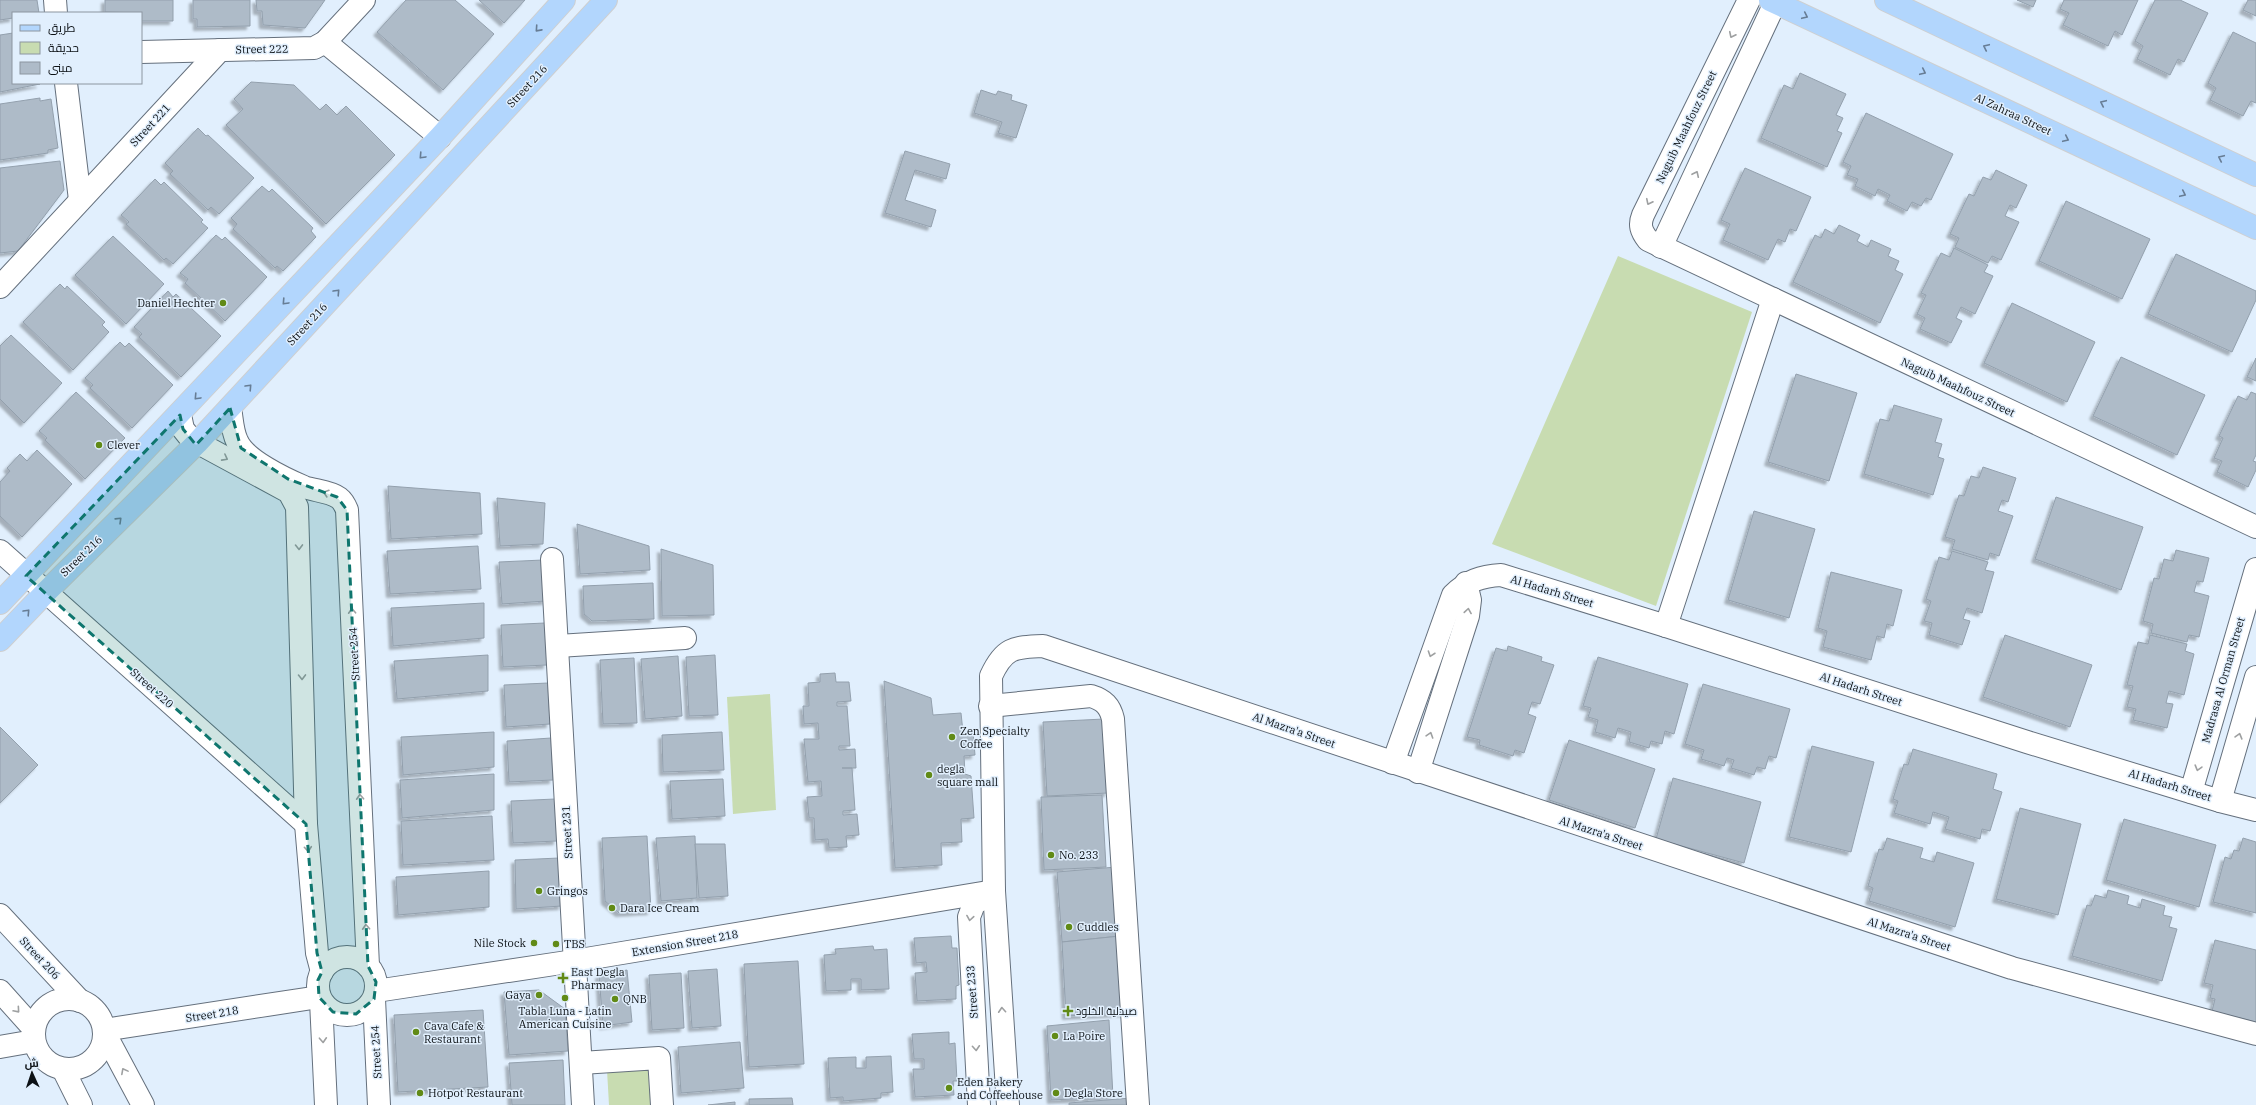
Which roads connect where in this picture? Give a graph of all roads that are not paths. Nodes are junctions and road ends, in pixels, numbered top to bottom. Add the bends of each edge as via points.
1 (54, 0) edge
2 (364, 0) edge
3 (564, 0) edge
4 (606, 0) edge
5 (1749, 0) edge
6 (1886, 0) edge
7 (1773, 1) edge
8 (56, 12) edge
9 (325, 42) junction
10 (220, 50) junction
11 (142, 52) edge
12 (66, 84) edge
13 (440, 137) junction
14 (2256, 175) edge
15 (80, 200) junction
16 (2256, 228) edge
17 (1661, 247) junction
18 (0, 287) edge
19 (1773, 299) junction
20 (230, 408) junction
21 (180, 415) junction
22 (197, 443) junction
23 (2256, 526) edge
24 (0, 552) edge
25 (552, 559) dead end
26 (2256, 569) edge
27 (26, 576) junction
28 (1466, 584) junction
29 (45, 592) junction
30 (0, 603) edge
31 (1666, 626) junction
32 (685, 638) dead end
33 (0, 640) edge
34 (558, 646) junction
35 (2256, 677) edge
36 (990, 706) junction
37 (1392, 763) junction
38 (1418, 772) junction
39 (2191, 792) junction
40 (2220, 801) junction
41 (2256, 810) edge
42 (306, 824) junction
43 (994, 891) junction
44 (0, 915) edge
45 (574, 961) junction
46 (368, 966) junction
47 (322, 972) junction
48 (0, 991) edge
49 (375, 995) junction
50 (320, 999) junction
51 (80, 1000) junction
52 (104, 1031) junction
53 (2256, 1034) edge
54 (34, 1035) junction
55 (0, 1047) edge
56 (580, 1063) junction
57 (63, 1069) junction
58 (81, 1105) edge
59 (143, 1105) edge
60 (326, 1105) edge
61 (379, 1105) edge
62 (583, 1105) edge
63 (662, 1105) edge
64 (979, 1105) edge
65 (1008, 1105) edge
66 (1138, 1105) edge

1 - 8 street
2 - 9 street, Street 222
3 -> 13 main road
20 -> 4 main road, Street 216
5 -> 17 street, Naguib Maahfouz Street via 1643,214 1640,223 1642,232 1648,240
14 -> 6 main road
7 -> 16 main road, Al Zahraa Street
17 -> 7 street
9 - 10 street, Street 222 via 308,49
9 - 13 street
10 - 11 street, Street 222
10 - 15 street, Street 221
12 - 15 street
13 -> 21 main road
15 - 18 street, Street 221
17 - 19 street, Naguib Maahfouz Street
19 - 23 street, Naguib Maahfouz Street
19 - 31 street
20 - 22 main road, Street 216
46 -> 20 street, Street 254 via 347,510 337,497 288,479 255,460 241,448 235,434
21 - 22 street via 186,435
21 - 27 main road
29 -> 22 main road, Street 216
22 -> 42 street via 290,492 296,501
24 - 27 street, Street 220
25 - 34 street, Street 231
26 -> 39 street, Madrasa Al Orman Street
27 - 29 street, Street 220
27 - 30 main road
28 - 31 street, Al Hadarh Street via 1483,576 1501,575
28 -> 37 street, Al Hadarh Street via 1453,595 1448,606
38 -> 28 street via 1468,616 1470,600
33 -> 29 main road, Street 216
29 - 42 street, Street 220
31 - 39 street, Al Hadarh Street
32 - 34 street
34 - 45 street, Street 231
40 -> 35 street
36 - 37 street, Al Mazra'a Street via 991,676 999,659 1016,647 1043,646
36 - 43 street
36 - 66 street via 1091,696 1106,703 1111,710
37 - 38 street, Al Mazra'a Street
38 - 53 street, Al Mazra'a Street via 2012,968
39 - 40 street, Al Hadarh Street
40 - 41 street, Al Hadarh Street
42 -> 47 street via 317,953
43 - 45 street, Extension Street 218
43 -> 64 street, Street 233 via 974,904 969,917
65 -> 43 street
44 - 51 street, Street 206
45 - 49 street, Extension Street 218
45 - 56 street, Street 231
46 - 47 street via 357,959 343,957 331,962
46 - 49 street via 376,982
47 - 50 street via 318,980
48 -> 54 street
49 - 50 street via 363,1011 348,1016 333,1012
49 - 61 street, Street 254
50 - 52 street, Street 218
50 -> 60 street
51 - 52 street via 96,1012
51 - 54 street via 60,1000 42,1010
52 - 57 street via 97,1056 87,1064
59 -> 52 street
54 - 55 street
54 - 57 street via 44,1060
56 - 62 street, Street 231
56 - 63 street via 659,1058
57 - 58 street

